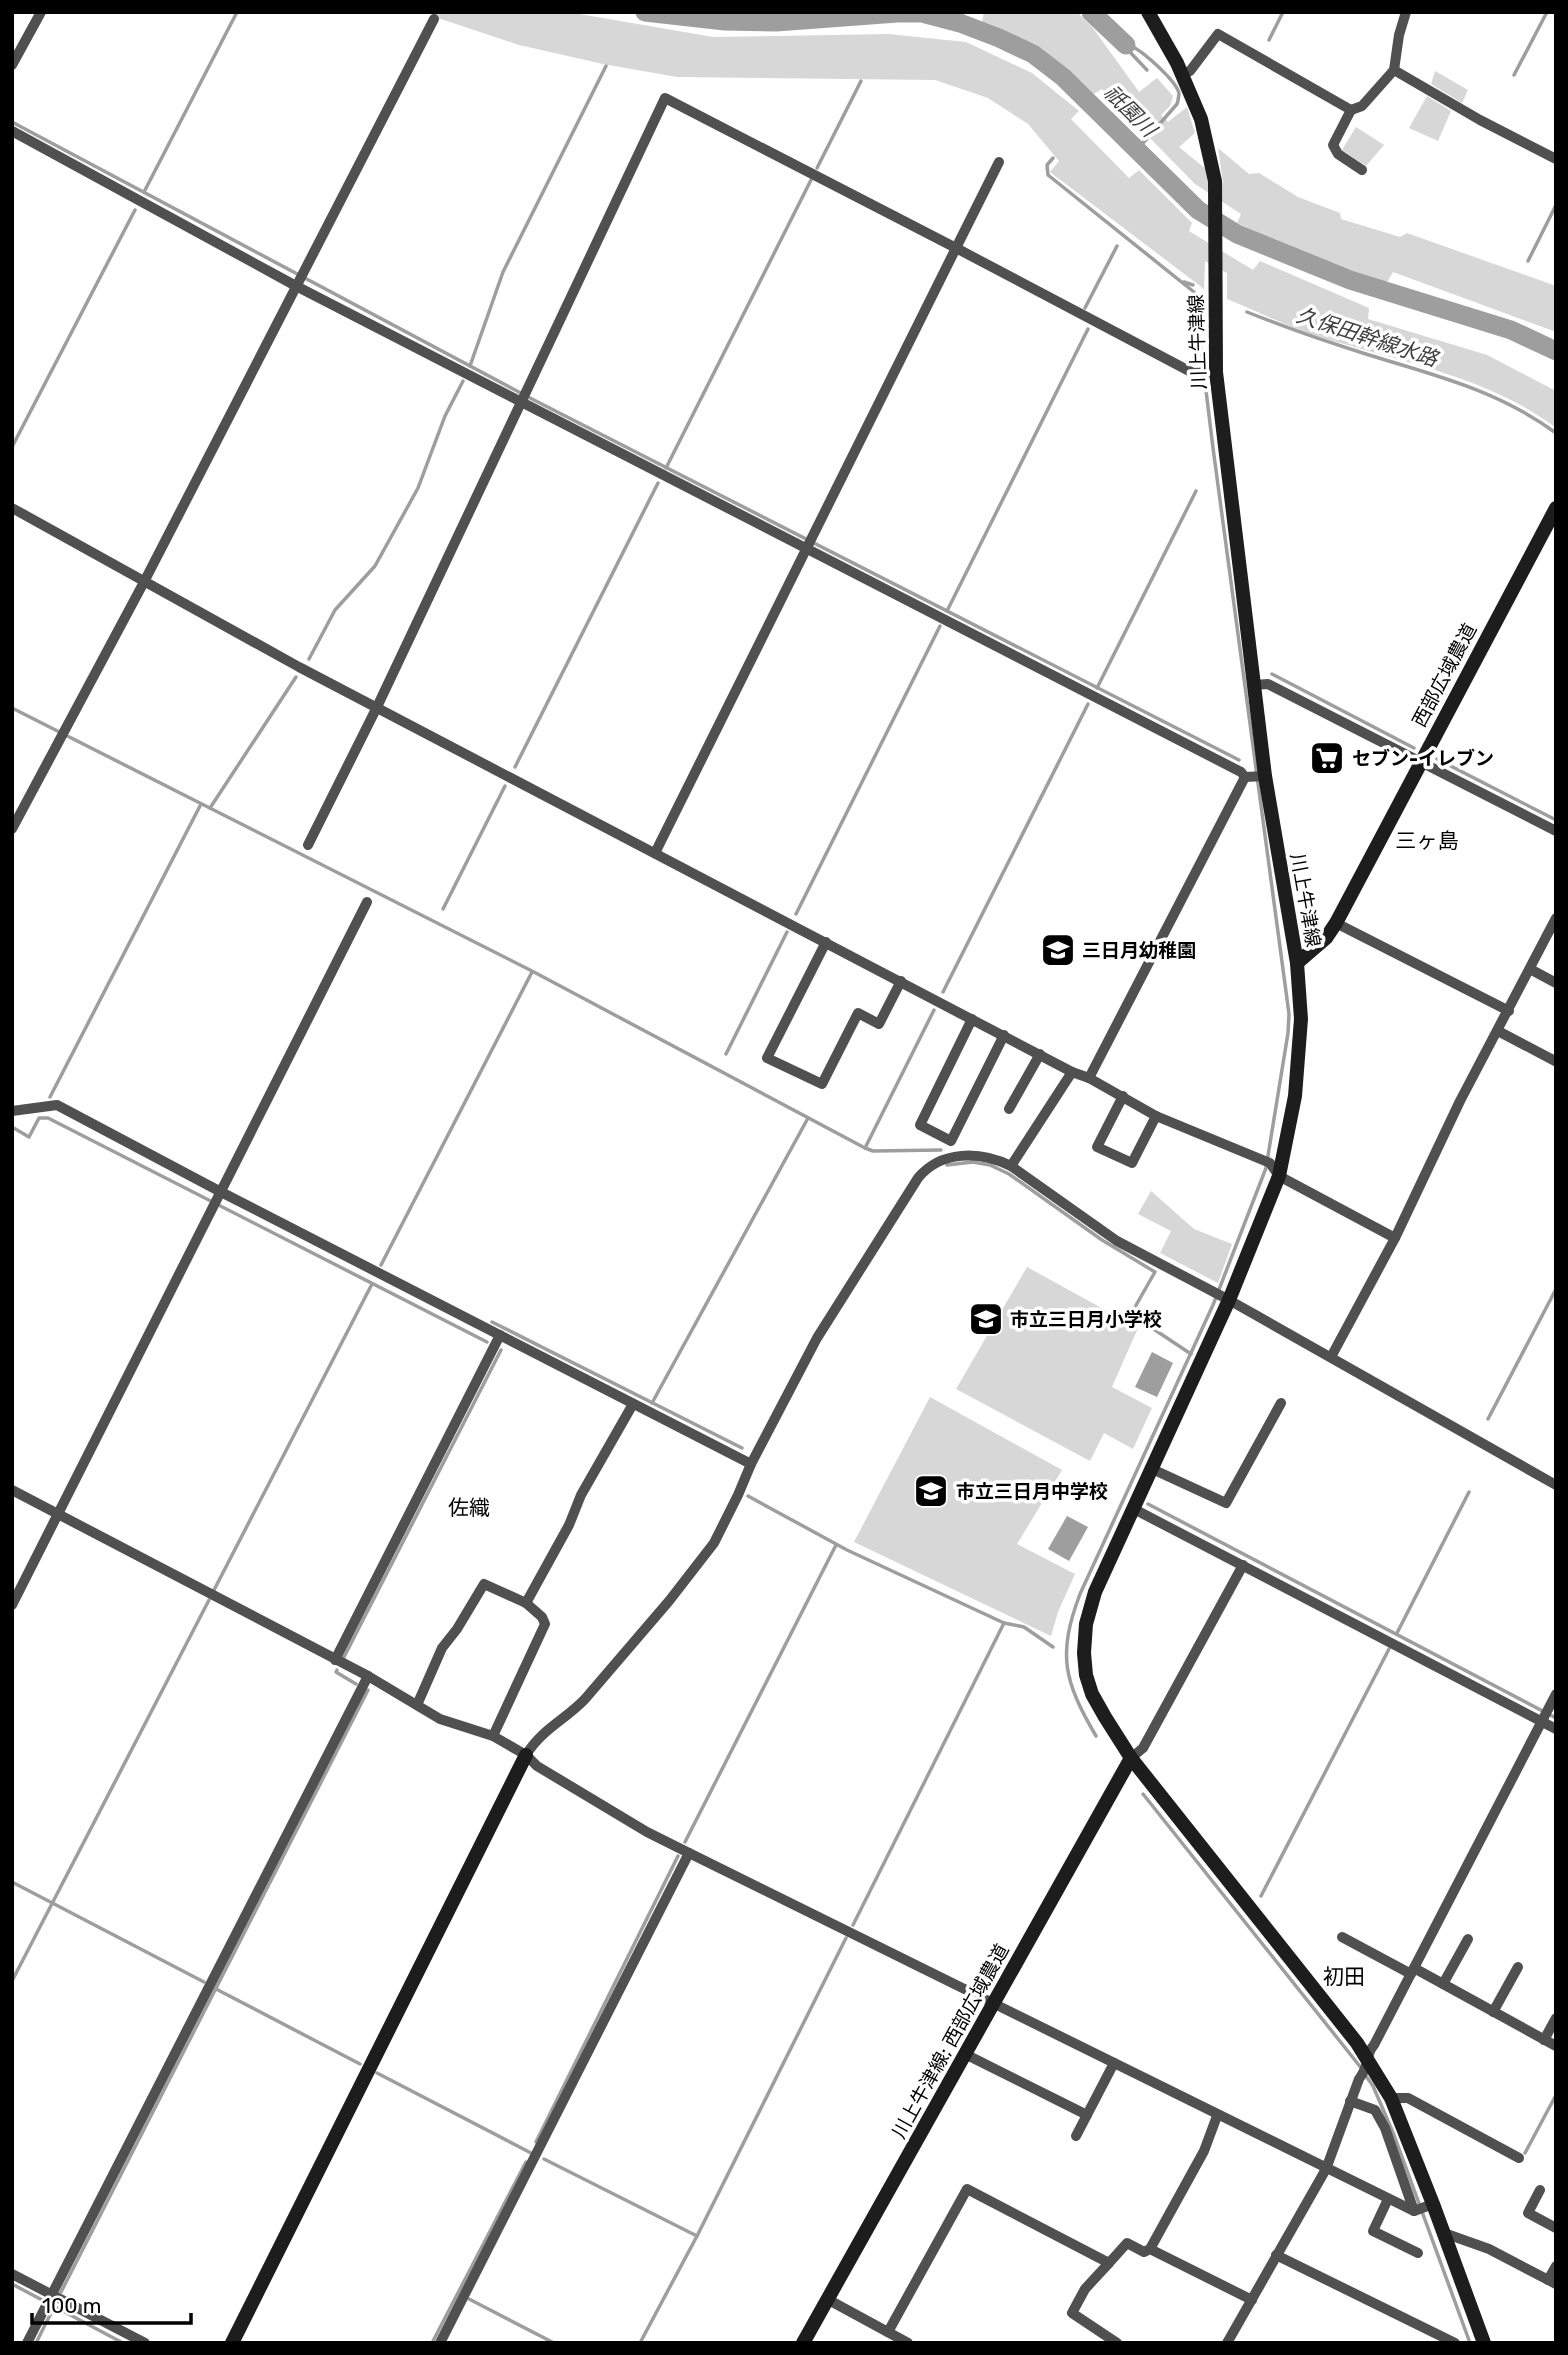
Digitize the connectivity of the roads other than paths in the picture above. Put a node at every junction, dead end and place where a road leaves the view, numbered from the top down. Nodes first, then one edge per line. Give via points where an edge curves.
1 (41, 12) edge
2 (1148, 12) edge
3 (1406, 12) edge
4 (434, 19) dead end
5 (12, 65) edge
6 (1394, 70) junction
7 (1182, 75) junction
8 (1351, 110) junction
9 (12, 131) edge
10 (1556, 159) edge
11 (999, 163) dead end
12 (1362, 170) dead end
13 (957, 248) junction
14 (296, 286) junction
15 (1216, 372) junction
16 (522, 403) junction
17 (12, 508) edge
18 (1556, 508) edge
19 (807, 548) junction
20 (144, 582) junction
21 (1254, 685) junction
22 (377, 707) junction
23 (1420, 762) junction
24 (1265, 776) junction
25 (1245, 777) junction
26 (12, 829) edge
27 (1556, 831) edge
28 (308, 845) dead end
29 (655, 853) junction
30 (367, 902) dead end
31 (1556, 918) edge
32 (1336, 923) junction
33 (826, 942) junction
34 (1297, 963) junction
35 (1530, 969) junction
36 (901, 981) junction
37 (1556, 982) edge
38 (1509, 1011) junction
39 (972, 1019) junction
40 (1498, 1031) junction
41 (1004, 1035) junction
42 (1040, 1054) junction
43 (1556, 1059) edge
44 (1072, 1072) junction
45 (1089, 1077) junction
46 (1122, 1096) junction
47 (1009, 1109) dead end
48 (12, 1111) edge
49 (1156, 1116) junction
50 (1011, 1166) junction
51 (1279, 1176) junction
52 (221, 1192) junction
53 (1395, 1238) junction
54 (1221, 1296) junction
55 (500, 1335) junction
56 (1331, 1357) junction
57 (1281, 1403) dead end
58 (633, 1404) junction
59 (751, 1464) junction
60 (1150, 1468) junction
61 (1556, 1485) edge
62 (12, 1490) edge
63 (1132, 1508) junction
64 (60, 1514) junction
65 (1243, 1565) junction
66 (526, 1603) junction
67 (12, 1605) edge
68 (335, 1660) junction
69 (368, 1676) junction
70 (1556, 1694) edge
71 (417, 1705) junction
72 (1542, 1722) junction
73 (1556, 1729) edge
74 (493, 1737) junction
75 (526, 1755) junction
76 (1131, 1758) junction
77 (689, 1853) junction
78 (1342, 1937) dead end
79 (1468, 1939) dead end
80 (1518, 1967) dead end
81 (1412, 1971) junction
82 (1443, 1984) junction
83 (993, 2004) junction
84 (1493, 2011) junction
85 (1556, 2018) edge
86 (1544, 2040) junction
87 (1556, 2046) edge
88 (965, 2054) junction
89 (1114, 2063) junction
90 (1368, 2064) junction
91 (1391, 2098) junction
92 (1350, 2101) junction
93 (1087, 2115) junction
94 (1217, 2116) junction
95 (1076, 2136) dead end
96 (1519, 2158) dead end
97 (1326, 2169) junction
98 (1540, 2190) dead end
99 (1388, 2199) junction
100 (1433, 2204) junction
101 (1414, 2211) junction
102 (1556, 2228) edge
103 (1444, 2233) junction
104 (1150, 2249) junction
105 (1418, 2253) dead end
106 (1276, 2255) junction
107 (1109, 2263) junction
108 (1556, 2266) edge
109 (12, 2274) edge
110 (1552, 2282) edge
111 (52, 2294) junction
112 (827, 2299) junction
113 (1252, 2300) junction
114 (888, 2332) junction
115 (904, 2342) edge
116 (27, 2343) edge
117 (145, 2343) edge
118 (232, 2343) edge
119 (440, 2343) edge
120 (803, 2343) edge
121 (1116, 2343) edge
122 (1227, 2343) edge
123 (1455, 2343) edge
124 (1484, 2343) edge

1 - 5 street
2 - 7 main road, 川上牛津線
3 - 6 street
4 - 14 street
6 - 8 street via 1362,106
6 - 10 street
7 - 8 street via 1218,34
7 - 15 main road, 川上牛津線 via 1201,119 1215,181
8 - 12 street via 1333,145 1338,154
9 - 14 street
11 - 13 street
13 - 15 street via 1193,373
13 - 16 street via 665,98
13 - 19 street
14 - 16 street
14 - 20 street
15 - 21 main road, 川上牛津線
16 - 19 street
16 - 22 street
17 - 20 street
18 - 23 main road, 西部広域農道
19 - 25 street
19 - 29 street
20 - 22 street
20 - 26 street
21 - 23 street via 1268,684
21 - 24 main road, 川上牛津線
22 - 28 street
22 - 29 street
23 - 27 street
23 - 32 main road, 西部広域農道
24 - 25 street
24 - 34 main road, 川上牛津線
25 - 45 street
29 - 33 street
30 - 52 street
31 - 35 street
32 - 34 main road, 西部広域農道
32 - 38 street
33 - 36 street
33 - 36 street via 767,1058 822,1084 858,1013 879,1024
34 - 51 main road, 川上牛津線 via 1300,1050 1293,1115
35 - 37 street
35 - 38 street
36 - 39 street
38 - 40 street
39 - 41 street
39 - 41 street via 919,1125 951,1141
40 - 43 street
40 - 53 street
41 - 42 street
42 - 44 street
42 - 47 street
44 - 45 street
44 - 50 street
45 - 46 street
46 - 49 street
46 - 49 street via 1097,1147 1132,1163
48 - 52 street via 57,1105
49 - 51 street via 1266,1162
50 - 54 street via 1117,1241
50 - 59 street via 991,1157 956,1156 939,1160 923,1172 817,1338
51 - 53 street
51 - 54 main road, 川上牛津線
52 - 55 street
52 - 64 street
53 - 56 street
54 - 56 street
54 - 60 main road, 川上牛津線
55 - 58 street
55 - 68 street
56 - 61 street
57 - 60 street via 1226,1503
58 - 59 street
58 - 66 street
59 - 75 street via 722,1529 693,1573 585,1699 547,1729
60 - 63 main road, 川上牛津線
62 - 64 street
63 - 65 street
63 - 76 main road, 川上牛津線 via 1095,1592 1084,1653 1092,1694
64 - 67 street
64 - 68 street
65 - 72 street
65 - 76 street via 1143,1748
66 - 71 street via 484,1584 442,1648
66 - 74 street via 545,1624
68 - 69 street
69 - 71 street
69 - 111 street
70 - 72 street
71 - 74 street via 440,1719
72 - 73 street
72 - 81 street
74 - 75 street
75 - 77 street via 537,1766
75 - 118 main road
76 - 83 main road, 川上牛津線; 西部広域農道
76 - 90 main road, 川上牛津線
77 - 83 street
77 - 119 street
78 - 81 street
79 - 82 street
80 - 84 street
81 - 82 street
81 - 90 street via 1368,2050
82 - 84 street
83 - 88 main road, 川上牛津線; 西部広域農道
83 - 89 street
84 - 86 street
85 - 86 street
86 - 87 street
88 - 93 street
88 - 112 main road, 川上牛津線; 西部広域農道
89 - 93 street
89 - 94 street
90 - 91 main road, 川上牛津線
90 - 92 street
91 - 96 street via 1408,2098
91 - 100 main road, 川上牛津線
92 - 97 street
92 - 101 street via 1375,2110
93 - 95 street
94 - 97 street
94 - 104 street via 1204,2151
97 - 99 street
97 - 106 street
98 - 102 street via 1528,2213
99 - 101 street
99 - 105 street via 1373,2231
100 - 101 street
100 - 103 main road, 川上牛津線
103 - 110 street via 1489,2249
103 - 124 main road, 川上牛津線
104 - 107 street via 1144,2252 1126,2243
104 - 113 street
106 - 113 street
106 - 123 street
107 - 114 street via 967,2189
107 - 121 street via 1085,2289 1072,2313
108 - 110 street
109 - 111 street
111 - 116 street
111 - 117 street
112 - 114 street
112 - 120 main road, 川上牛津線; 西部広域農道
113 - 122 street
114 - 115 street

